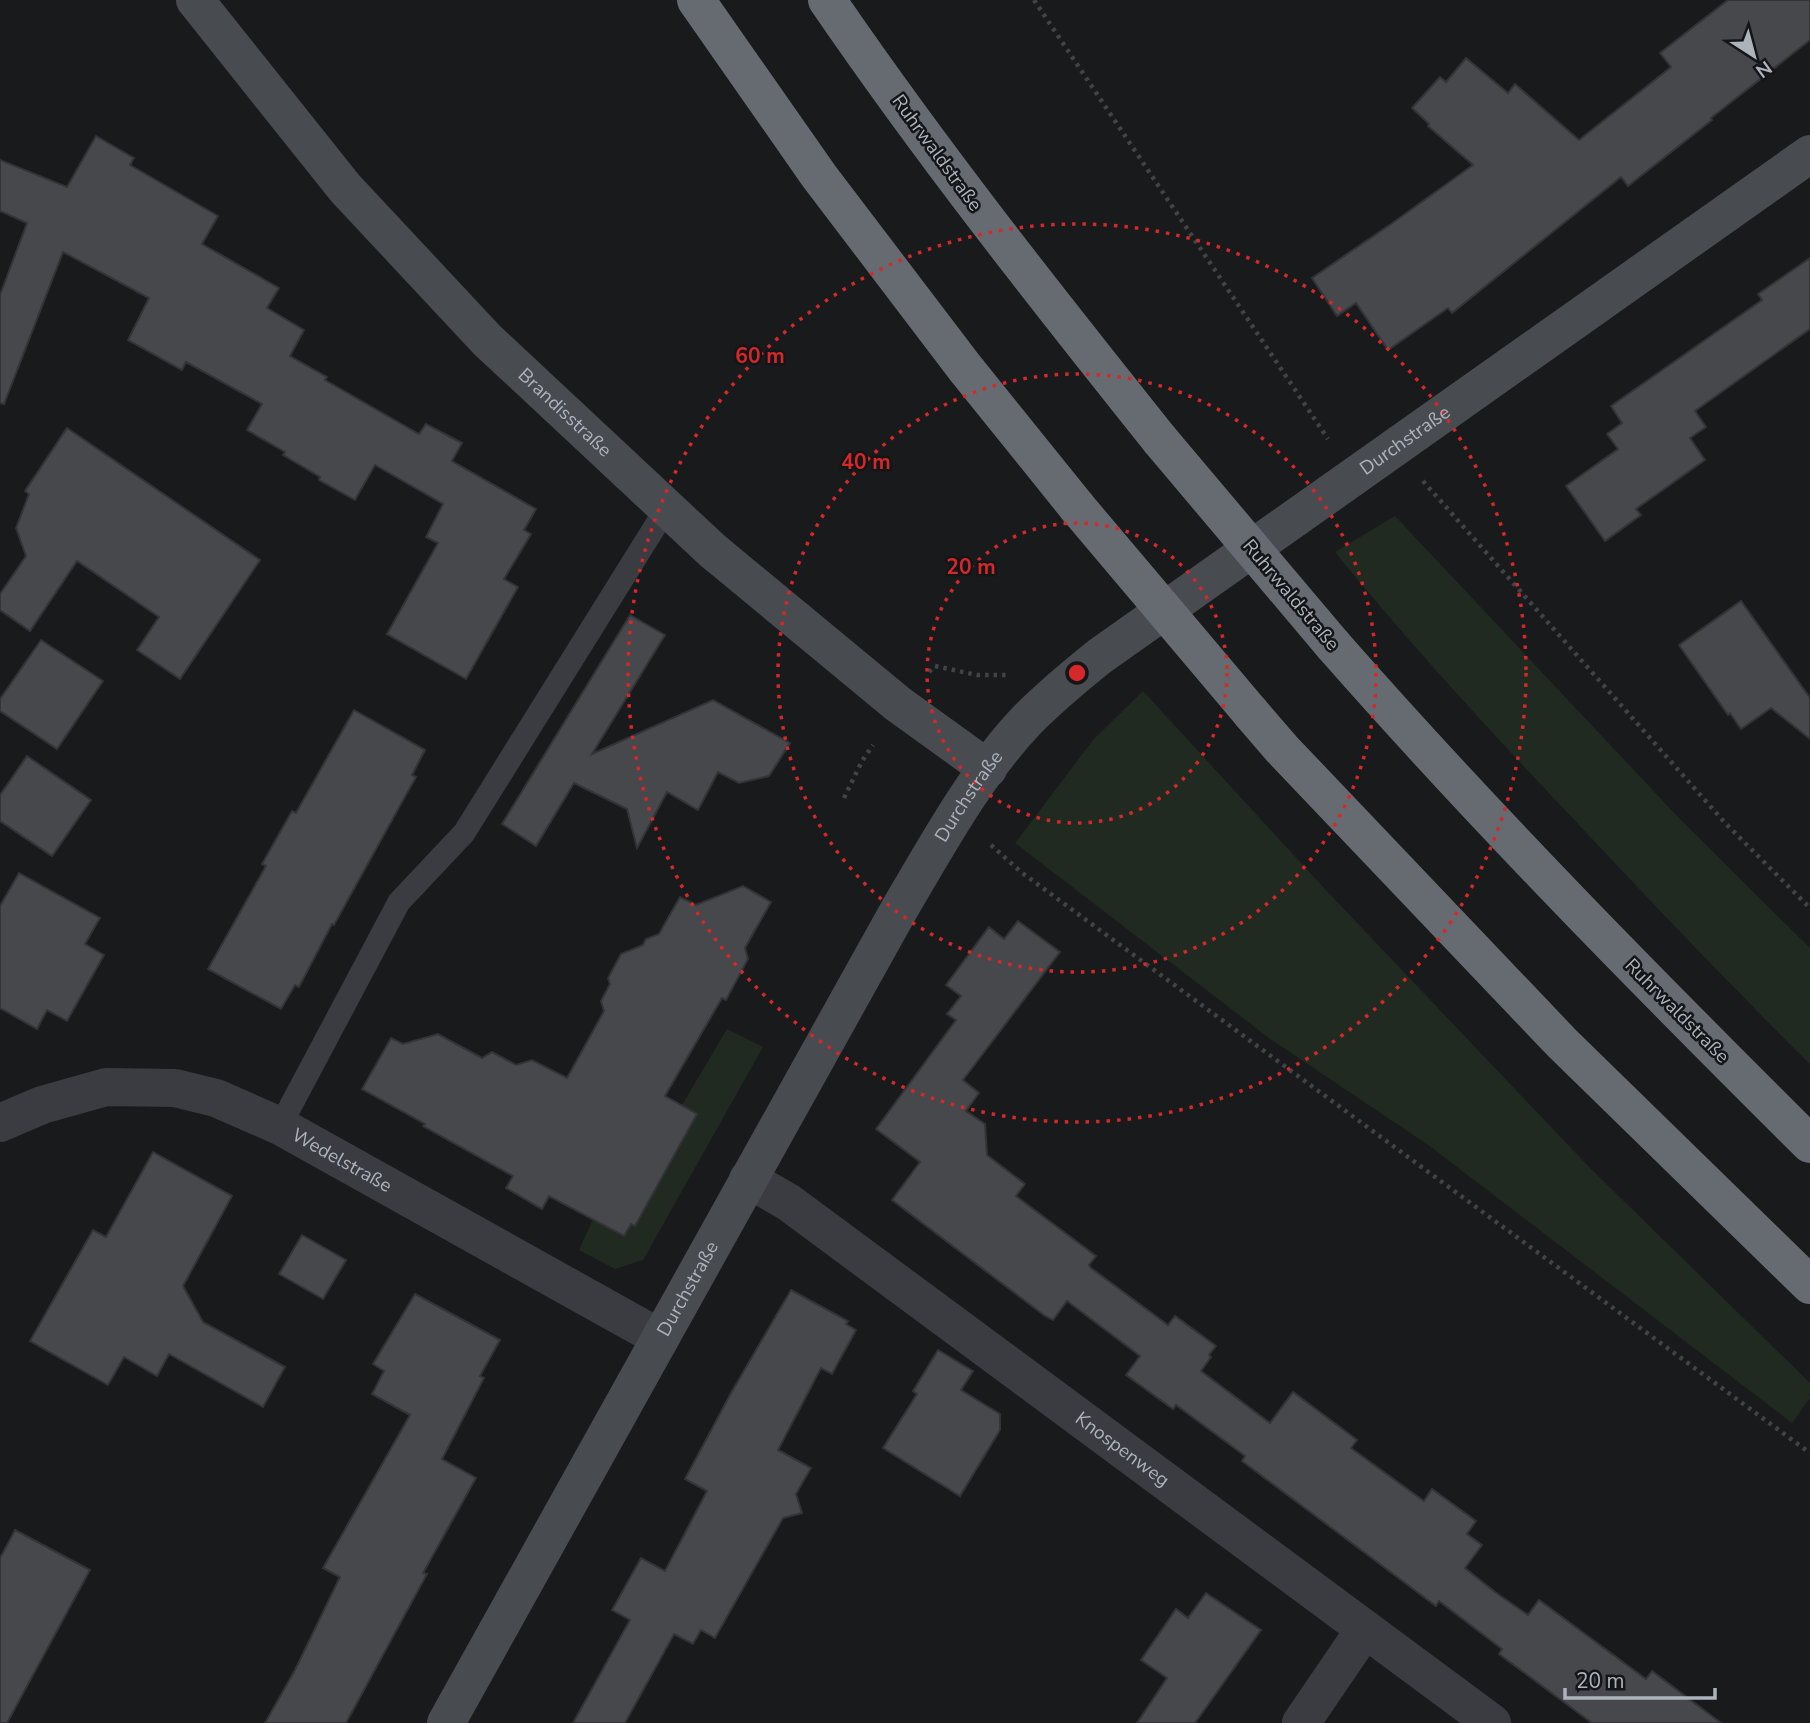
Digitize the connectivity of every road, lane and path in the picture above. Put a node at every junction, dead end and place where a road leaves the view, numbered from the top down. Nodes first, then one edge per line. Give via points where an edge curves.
1 (195, 0) edge
2 (696, 0) edge
3 (827, 0) edge
4 (1034, 0) edge
5 (1810, 154) edge
6 (1394, 448) junction
7 (1354, 477) junction
8 (666, 509) junction
9 (873, 745) dead end
10 (988, 769) junction
11 (844, 798) dead end
12 (955, 815) junction
13 (1810, 908) edge
14 (0, 1123) edge
15 (280, 1126) junction
16 (1810, 1144) edge
17 (748, 1179) junction
18 (1810, 1284) edge
19 (660, 1338) junction
20 (1810, 1453) edge
21 (1365, 1629) junction
22 (446, 1723) edge
23 (1300, 1723) edge
24 (1492, 1723) edge

1 - 8 street, Brandisstraße via 345,188 487,340
2 - 18 highway, bridge via 819,176 965,368 1251,713 1562,1043
3 - 16 highway, Ruhrwaldstraße, bridge via 995,233 1160,440 1333,645 1647,982
4 - 7 path
5 - 6 street, Durchstraße
6 - 7 street, Durchstraße
6 - 13 path via 1726,824
7 - 10 street, Durchstraße via 1100,656 1026,721
8 - 10 street, Brandisstraße via 888,696
8 - 15 lane via 464,833 399,902
9 - 11 path
10 - 12 street, Durchstraße
12 - 17 street, Durchstraße
12 - 20 path via 1032,880
14 - 15 street, Wedelstraße via 42,1105 106,1087 176,1088 216,1098
15 - 19 street, Wedelstraße
17 - 19 street, Durchstraße
17 - 21 street, Knospenweg via 788,1202
19 - 22 street, Durchstraße
21 - 23 street
21 - 24 street, Knospenweg

